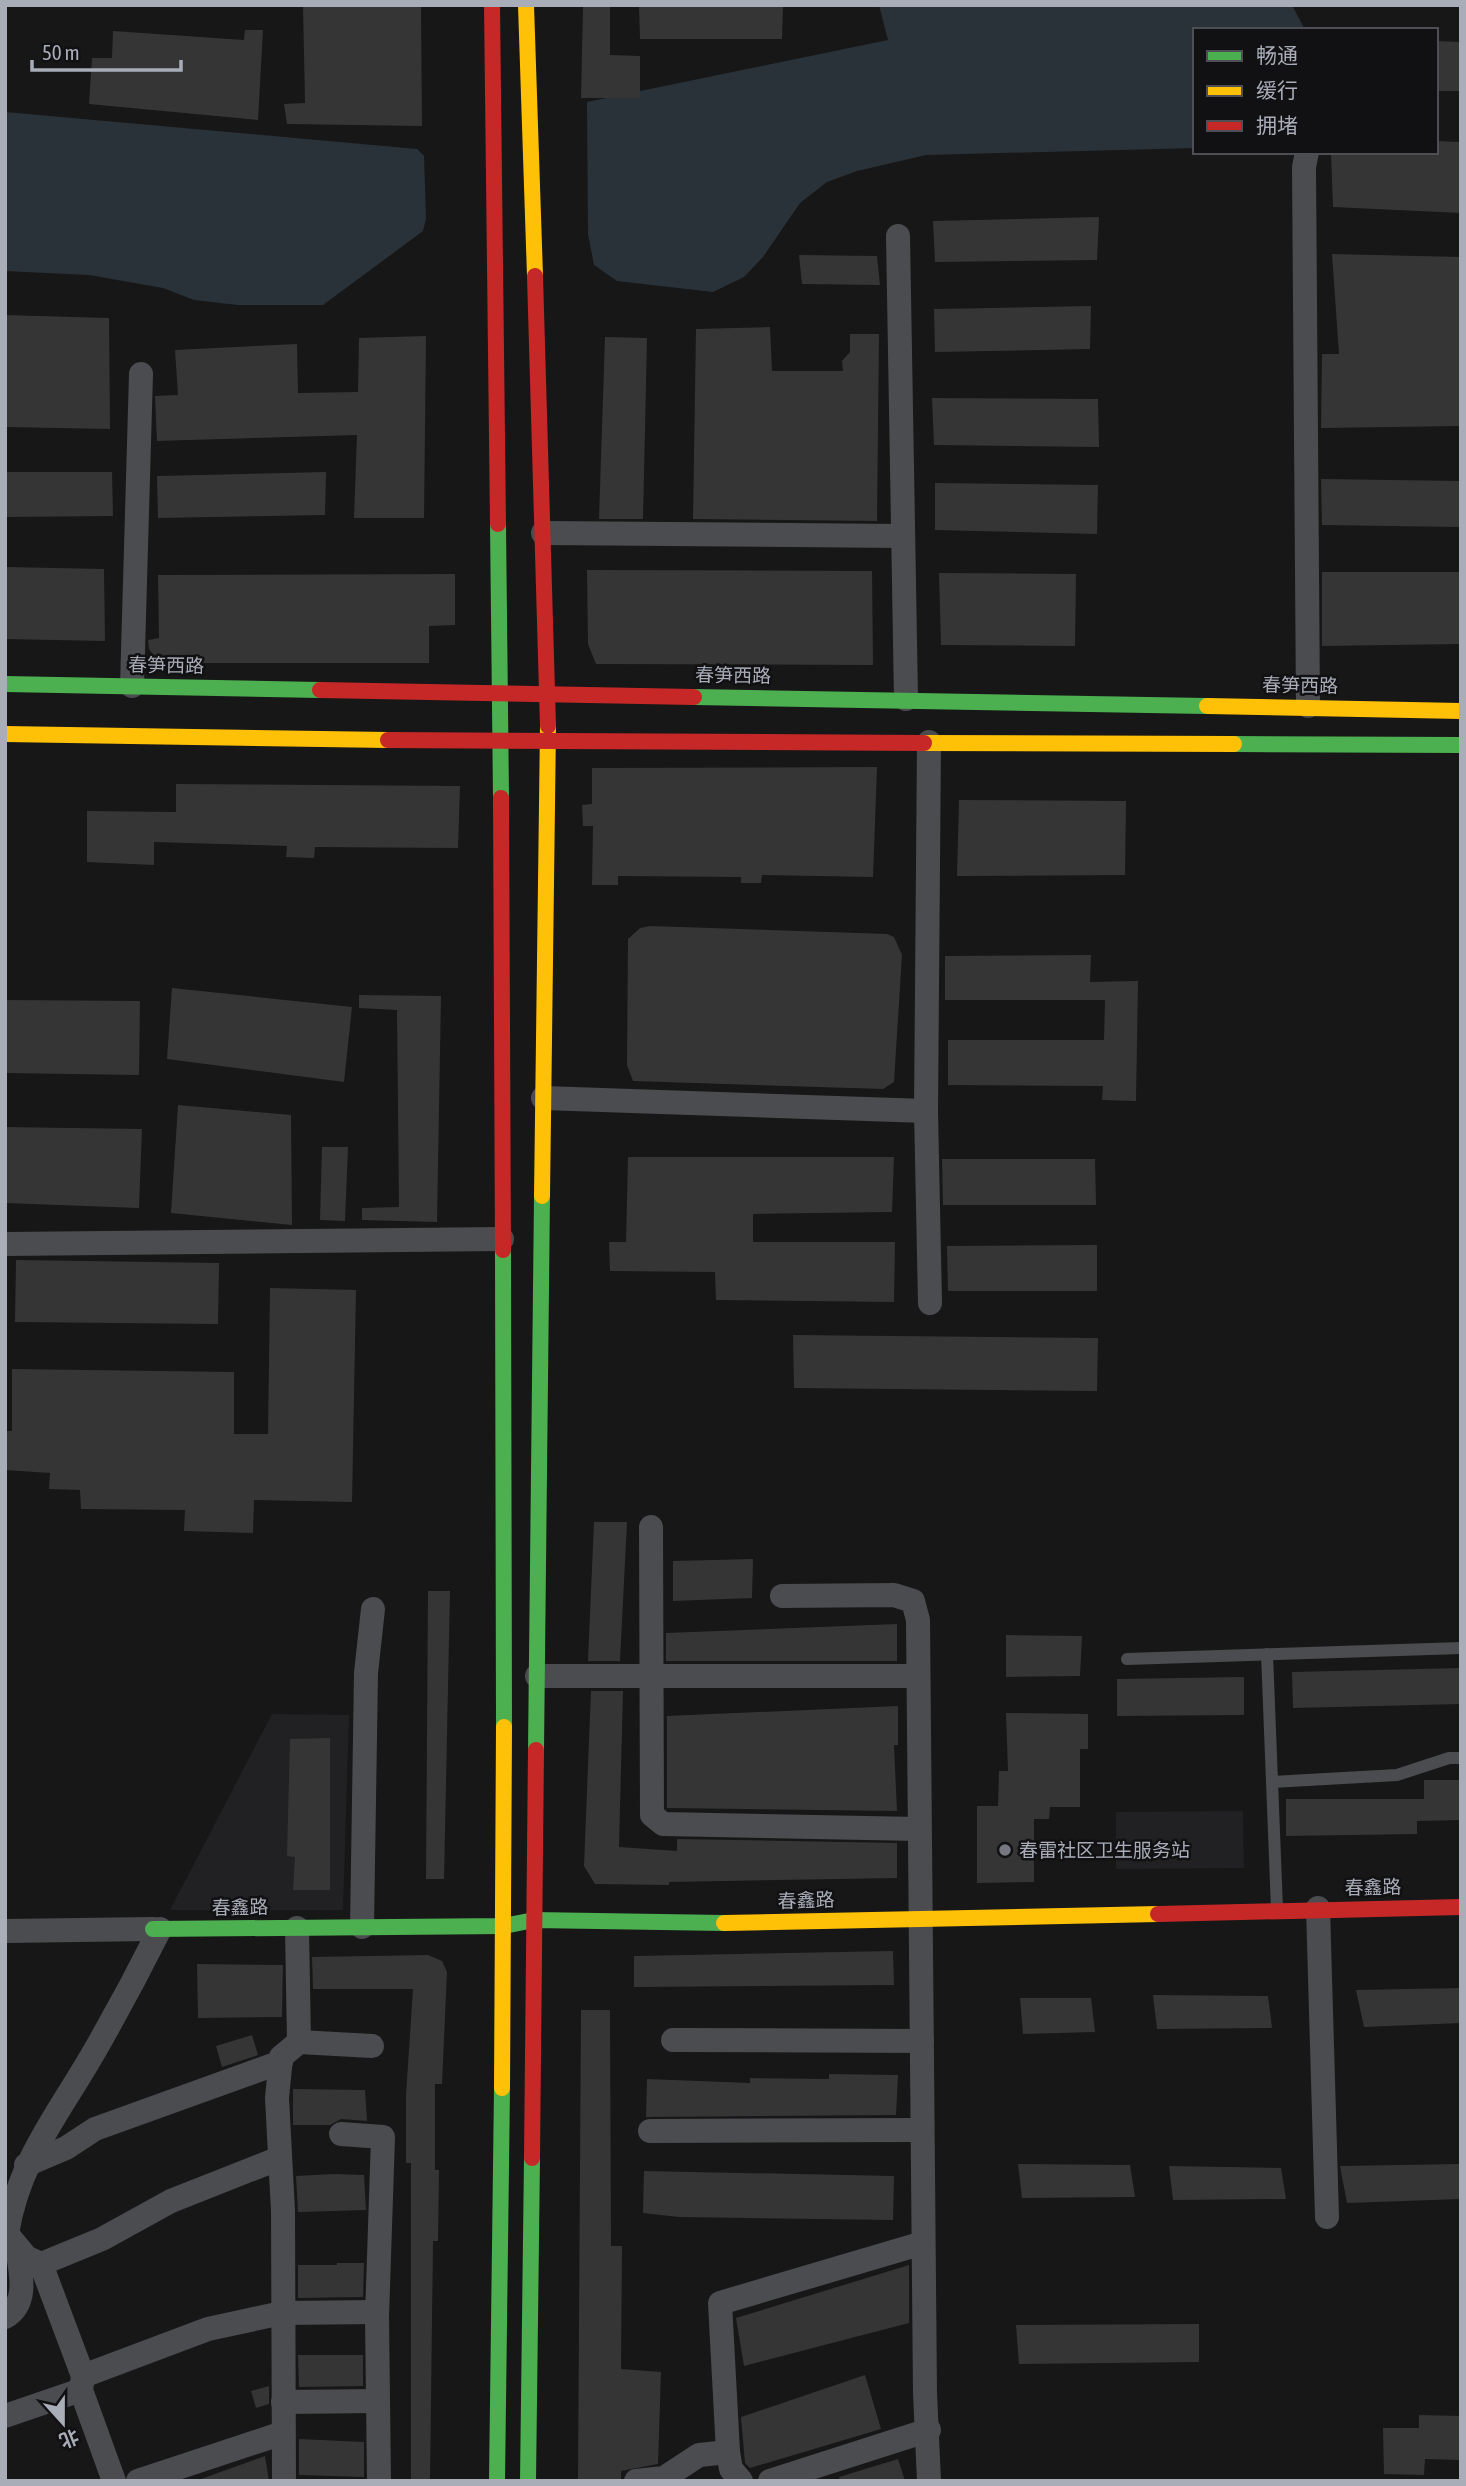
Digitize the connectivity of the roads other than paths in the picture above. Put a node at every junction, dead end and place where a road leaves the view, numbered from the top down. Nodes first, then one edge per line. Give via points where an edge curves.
1 (492, 5) edge
2 (526, 5) edge
3 (1307, 154) edge
4 (898, 236) dead end
5 (141, 374) dead end
6 (543, 533) junction
7 (904, 536) junction
8 (5, 684) edge
9 (132, 686) junction
10 (500, 692) junction
11 (547, 693) junction
12 (906, 699) junction
13 (1308, 706) junction
14 (1461, 711) edge
15 (5, 734) edge
16 (547, 740) junction
17 (501, 742) junction
18 (929, 742) junction
19 (1461, 746) edge
20 (543, 1098) junction
21 (926, 1111) junction
22 (502, 1239) junction
23 (5, 1244) edge
24 (930, 1303) dead end
25 (652, 1527) dead end
26 (782, 1596) dead end
27 (373, 1609) dead end
28 (1461, 1648) edge
29 (1268, 1654) junction
30 (1127, 1659) dead end
31 (537, 1676) junction
32 (918, 1676) junction
33 (651, 1678) junction
34 (1461, 1758) edge
35 (1272, 1782) junction
36 (919, 1829) junction
37 (1461, 1906) edge
38 (1277, 1909) junction
39 (1318, 1916) junction
40 (534, 1922) junction
41 (1461, 1923) edge
42 (504, 1926) junction
43 (362, 1927) junction
44 (297, 1928) junction
45 (156, 1929) junction
46 (5, 1931) edge
47 (1085, 1932) dead end
48 (921, 1933) junction
49 (852, 1937) dead end
50 (673, 2040) dead end
51 (922, 2041) junction
52 (299, 2042) junction
53 (372, 2046) dead end
54 (281, 2063) junction
55 (922, 2130) junction
56 (650, 2131) dead end
57 (341, 2134) dead end
58 (280, 2158) junction
59 (26, 2165) junction
60 (1327, 2217) dead end
61 (923, 2243) junction
62 (17, 2247) junction
63 (41, 2264) junction
64 (377, 2312) junction
65 (282, 2313) junction
66 (5, 2317) edge
67 (82, 2383) junction
68 (378, 2401) junction
69 (283, 2402) junction
70 (5, 2416) edge
71 (929, 2430) junction
72 (283, 2433) junction
73 (728, 2452) junction
74 (114, 2481) edge
75 (138, 2481) edge
76 (284, 2481) edge
77 (379, 2481) edge
78 (497, 2481) edge
79 (528, 2481) edge
80 (636, 2481) edge
81 (741, 2481) edge
82 (770, 2481) edge
83 (929, 2481) edge

1 - 10 main road
2 - 6 main road
3 - 13 street
4 - 7 street
5 - 9 street
6 - 7 street
6 - 11 main road
7 - 12 street
8 - 9 main road, 春笋西路
9 - 10 main road, 春笋西路
10 - 11 main road, 春笋西路
10 - 17 main road
11 - 12 main road, 春笋西路
11 - 16 main road
12 - 13 main road, 春笋西路
13 - 14 main road, 春笋西路
15 - 17 main road
16 - 17 main road
16 - 18 main road
16 - 20 main road
17 - 22 main road
18 - 19 main road
18 - 21 street
20 - 21 street
20 - 31 main road
21 - 24 street
22 - 23 street
22 - 42 main road
25 - 33 street
26 - 32 street via 894,1595 913,1601 918,1620
27 - 43 street via 366,1673
28 - 29 lane
29 - 30 lane
29 - 35 lane
31 - 33 street
31 - 40 main road
32 - 33 street
32 - 36 street
33 - 36 street via 652,1815 663,1824
34 - 35 lane via 1397,1775
35 - 38 lane
36 - 48 street
37 - 39 main road, 春鑫路
38 - 39 main road, 春鑫路
38 - 48 main road, 春鑫路
39 - 41 main road, 春鑫路
39 - 47 main road, 春鑫路
39 - 60 street
40 - 42 main road, 春鑫路
40 - 48 main road, 春鑫路 via 739,1923
40 - 49 main road, 春鑫路 via 581,1935
40 - 79 main road
42 - 43 main road, 春鑫路
42 - 78 main road
43 - 44 main road, 春鑫路
44 - 45 main road, 春鑫路
44 - 52 street
45 - 46 street
45 - 59 street via 95,2051
48 - 51 street
50 - 51 street
51 - 55 street
52 - 53 street
52 - 54 street via 281,2057
54 - 58 street via 277,2098
54 - 59 street via 95,2129
55 - 56 street
55 - 61 street
57 - 64 street via 383,2137
58 - 63 street via 171,2201 102,2239
58 - 65 street
59 - 62 street via 8,2234
61 - 71 street
61 - 73 street via 720,2303
62 - 63 street
62 - 66 street via 22,2292 13,2313
63 - 67 street
64 - 65 street
64 - 68 street
65 - 67 street via 208,2329
65 - 69 street
67 - 70 street
67 - 74 street
68 - 69 street
68 - 77 street
69 - 72 street
71 - 82 street
71 - 83 street
72 - 75 street
72 - 76 street
73 - 80 street via 698,2455 664,2478
73 - 81 street via 731,2469

